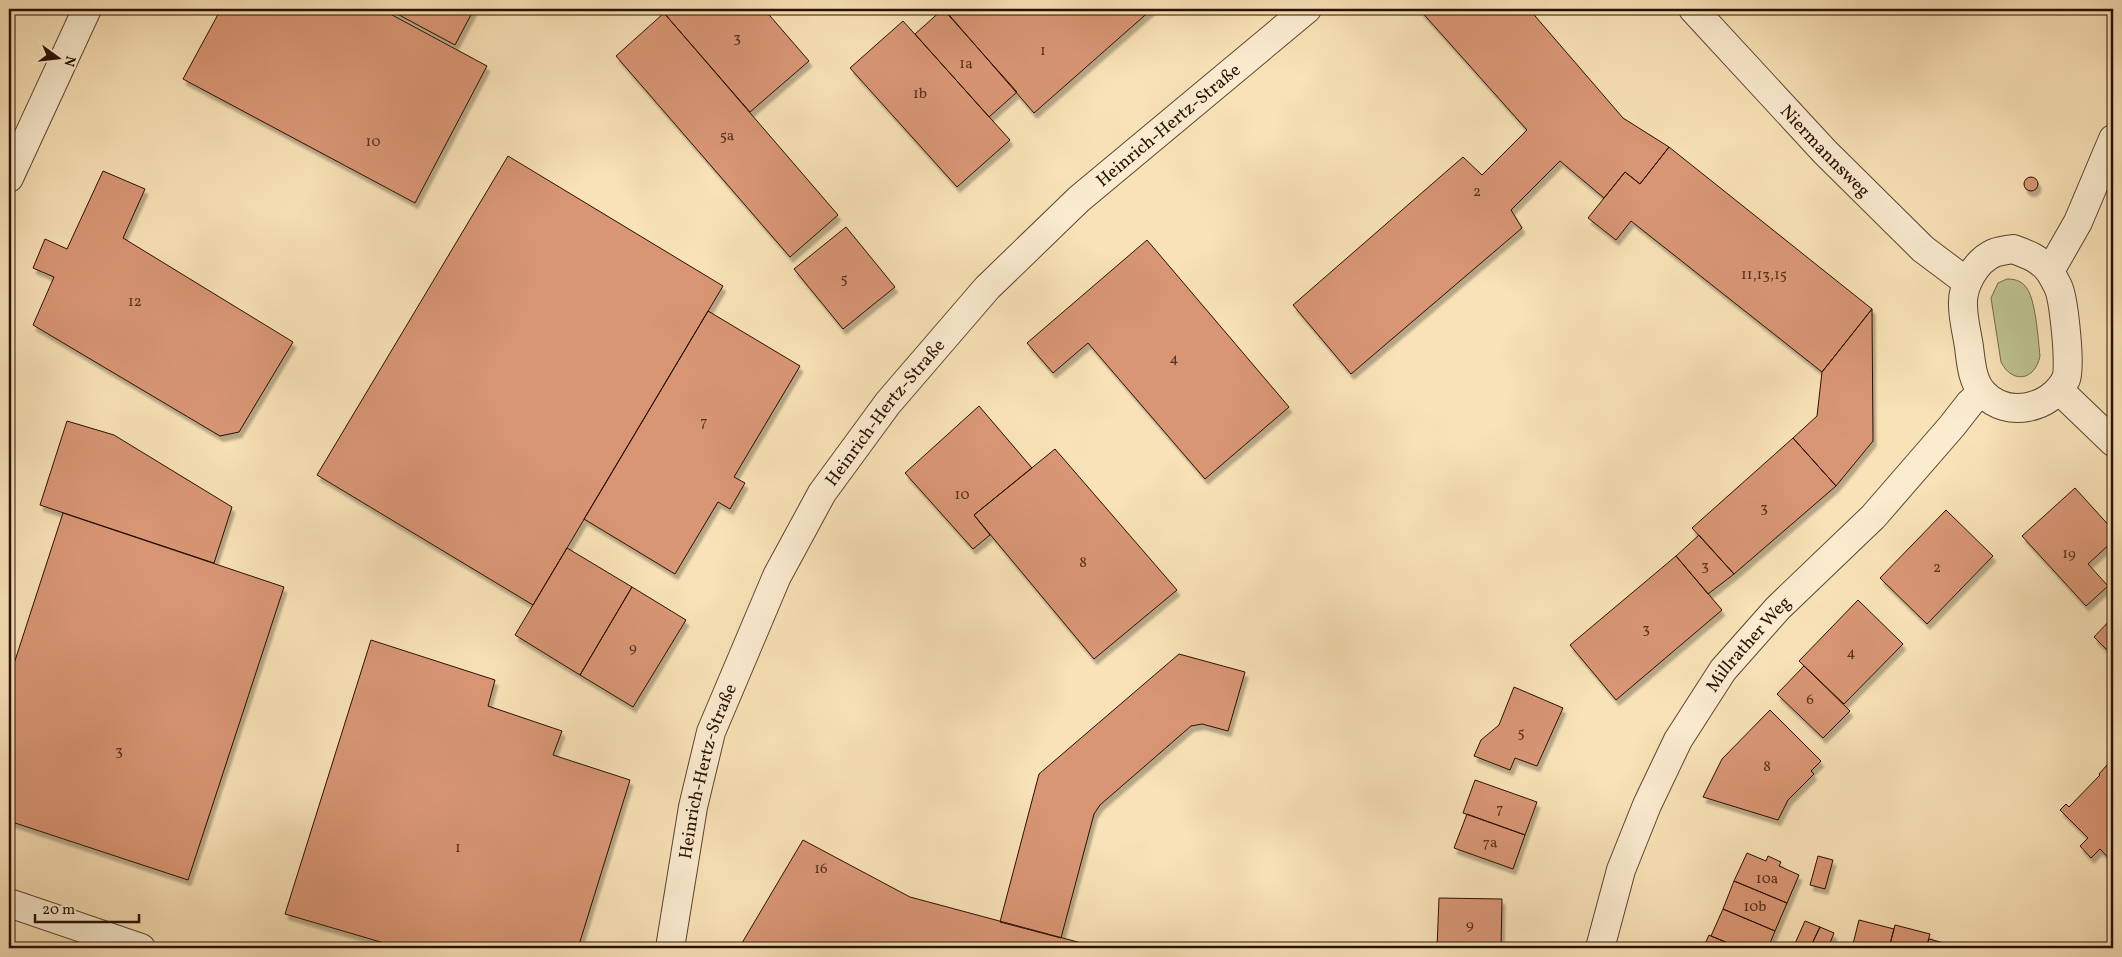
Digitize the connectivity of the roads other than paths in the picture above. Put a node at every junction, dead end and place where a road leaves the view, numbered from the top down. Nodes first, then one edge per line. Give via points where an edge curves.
1 (87, 9) edge
2 (1308, 9) edge
3 (1693, 9) edge
4 (2113, 139) edge
5 (9, 178) edge
6 (2050, 271) junction
7 (1967, 282) junction
8 (2059, 390) junction
9 (1982, 392) junction
10 (2113, 442) edge
11 (9, 904) edge
12 (141, 948) edge
13 (670, 948) edge
14 (1600, 948) edge

1 - 5 street
2 - 13 street, Heinrich-Hertz-Straße via 1079,200 987,288 888,402 822,492 777,576 711,732 693,807
3 - 7 street, Niermannsweg via 1825,152 1923,249
4 - 6 street via 2078,222
6 - 7 street via 2032,255 2013,249 1995,253 1980,262
6 - 8 street via 2059,289 2069,360 2067,377
7 - 9 street via 1962,304 1973,374
8 - 9 street via 2046,401 2027,408 1996,403
8 - 10 street
9 - 14 street, Millrather Weg via 1873,517 1778,608 1723,670 1678,740 1647,805 1621,870
11 - 12 street

